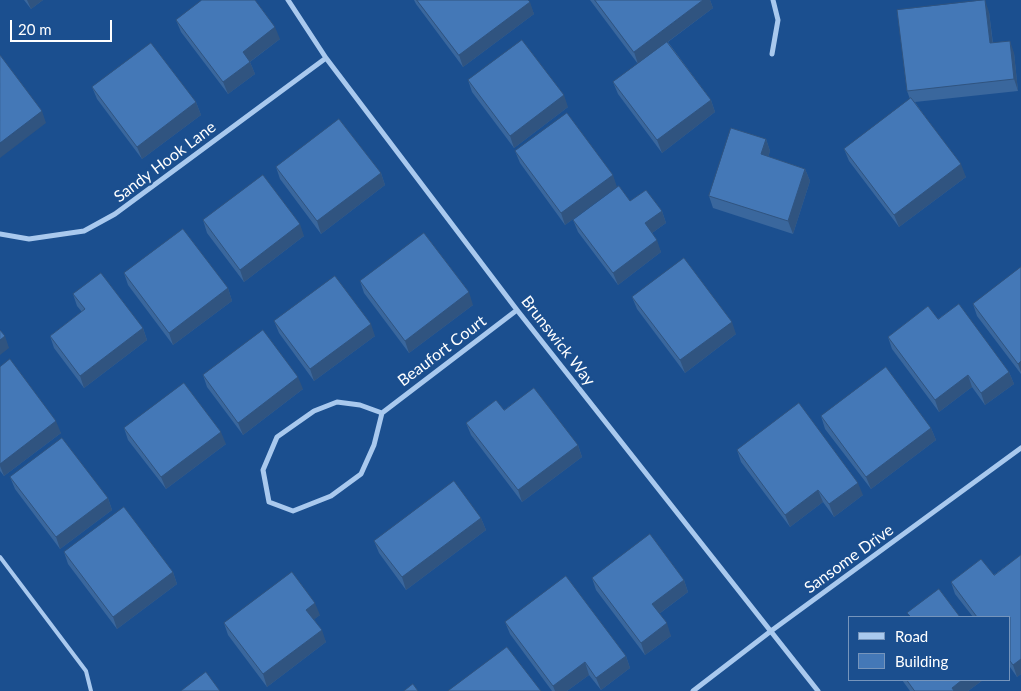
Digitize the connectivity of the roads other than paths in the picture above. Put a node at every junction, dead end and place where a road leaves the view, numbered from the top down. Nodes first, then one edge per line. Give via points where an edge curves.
1 (288, 0) edge
2 (773, 0) edge
3 (772, 54) dead end
4 (326, 58) junction
5 (0, 234) edge
6 (517, 310) junction
7 (382, 413) junction
8 (1021, 448) edge
9 (0, 557) edge
10 (770, 631) junction
11 (91, 691) edge
12 (693, 691) edge
13 (818, 691) edge

1 - 4 street, Brunswick Way
2 - 3 street via 778,20
4 - 5 street, Sandy Hook Lane via 115,214 84,231 28,239
4 - 6 street, Brunswick Way
6 - 7 street, Beaufort Court
6 - 10 street, Brunswick Way
7 - 7 street via 360,405 337,402 314,411 277,438 263,470 269,502 293,511 331,496 361,474 374,445
8 - 10 street, Sansome Drive
9 - 11 lane via 86,671
10 - 12 street, Sansome Drive
10 - 13 street, Brunswick Way

